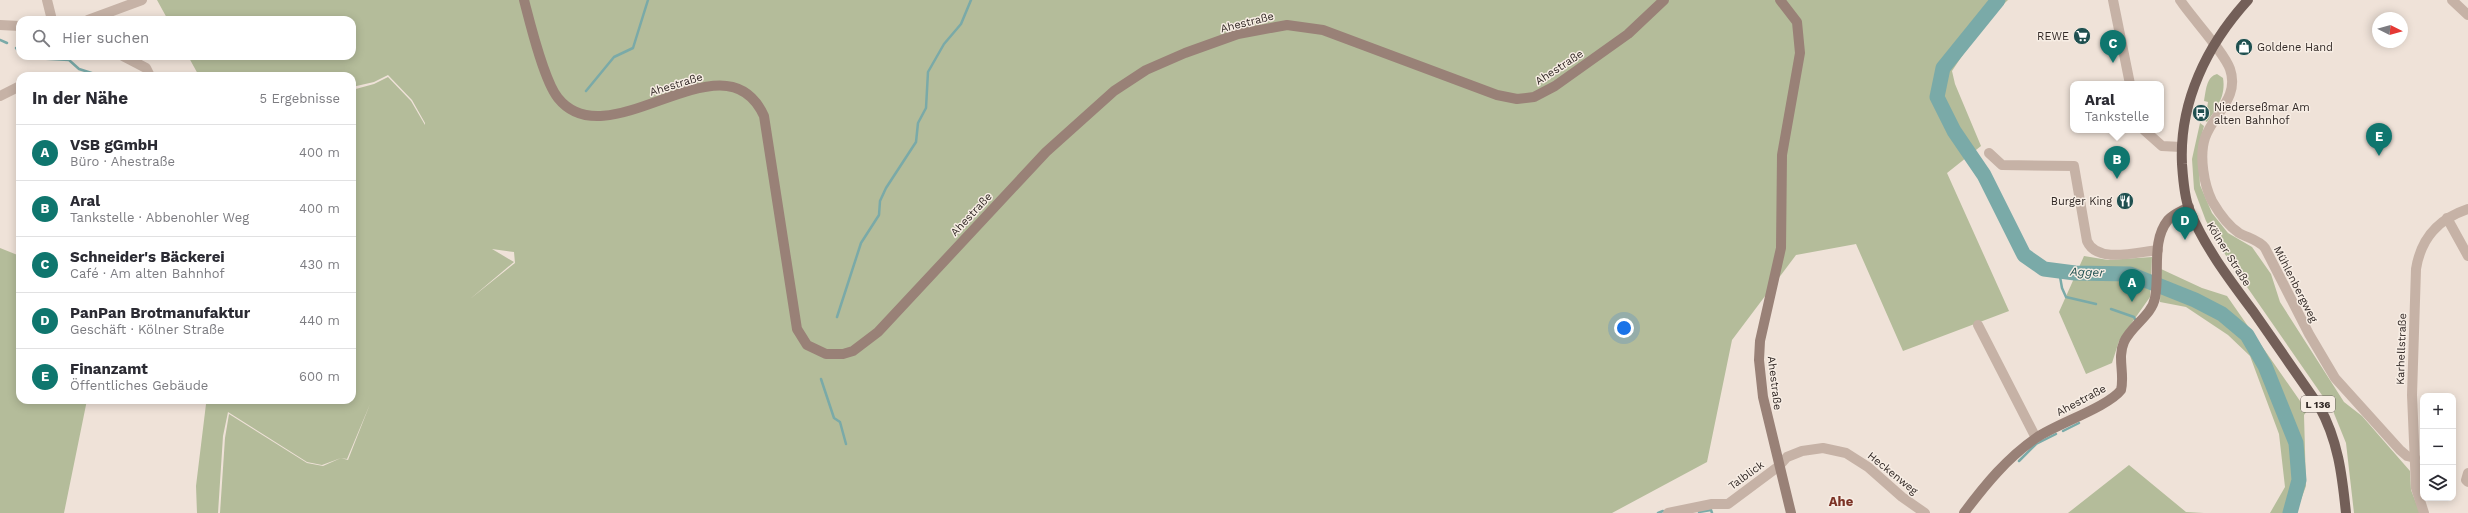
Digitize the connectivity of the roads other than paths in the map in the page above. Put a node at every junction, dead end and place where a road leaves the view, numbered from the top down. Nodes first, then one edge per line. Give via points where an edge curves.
1 (47, 0) edge
2 (142, 0) edge
3 (524, 0) edge
4 (1664, 0) edge
5 (1780, 0) edge
6 (2180, 0) edge
7 (2248, 0) edge
8 (2452, 0) edge
9 (2113, 1) edge
10 (2468, 15) edge
11 (51, 16) edge
12 (99, 16) edge
13 (0, 25) edge
14 (16, 26) edge
15 (2214, 45) junction
16 (131, 60) edge
17 (148, 72) edge
18 (2129, 81) edge
19 (16, 88) edge
20 (0, 96) edge
21 (2147, 133) edge
22 (2181, 147) junction
23 (1989, 153) dead end
24 (2188, 207) junction
25 (2468, 209) edge
26 (2447, 218) junction
27 (2158, 250) junction
28 (2468, 256) edge
29 (1978, 325) dead end
30 (2036, 438) junction
31 (2415, 458) junction
32 (1779, 466) junction
33 (2468, 473) edge
34 (2468, 482) edge
35 (1726, 508) edge
36 (1668, 513) edge
37 (1791, 513) edge
38 (1925, 513) edge
39 (1964, 513) edge
40 (2346, 513) edge
41 (2424, 513) edge

1 - 11 street
2 - 12 street
3 - 4 main road, Ahestraße via 544,66 557,97 570,109 586,115 607,115 636,109 684,92 725,84 746,93 759,105 764,116 797,329 807,345 826,354 844,354 853,351 878,332 1046,152 1114,91 1146,70 1185,53 1238,34 1280,26 1316,29 1496,95 1517,99 1534,97 1555,86 1628,34
5 - 32 main road, Ahestraße via 1797,22 1800,53 1782,156 1781,248 1760,341 1759,360 1763,397
6 - 15 street, Mühlenbergweg
7 - 15 main road, Kölner Straße / L 136 via 2227,23
8 - 10 street
9 - 18 street
13 - 14 street
15 - 22 main road, Kölner Straße / L 136 via 2187,104
15 - 31 street, Mühlenbergweg via 2230,69 2232,84 2229,96 2204,138 2206,184 2212,199 2230,225 2265,248 2309,334 2336,378 2400,450
16 - 17 street via 146,68
19 - 20 street
21 - 22 street via 2162,146
22 - 24 main road, Kölner Straße / L 136
23 - 27 street via 2002,164 2074,166 2087,240 2091,248 2098,253
24 - 27 main road, Ahestraße via 2168,219 2162,229
24 - 40 main road, Kölner Straße / L 136 via 2211,251 2329,424 2336,443
25 - 26 street, Karhellstraße
26 - 28 street
26 - 31 street, Karhellstraße via 2435,227 2426,239 2419,252 2416,269 2412,395
27 - 30 main road, Ahestraße via 2156,298 2153,306 2125,340 2121,350 2123,383 2118,395
29 - 30 street
30 - 39 main road, Ahestraße via 1984,485
31 - 41 street, Karhellstraße via 2416,488
32 - 35 street, Talblick
32 - 37 main road, Ahestraße
32 - 38 street, Heckenweg via 1787,457 1802,451 1823,448 1846,453 1868,467
33 - 34 street
35 - 36 street, Talblick via 1712,504

